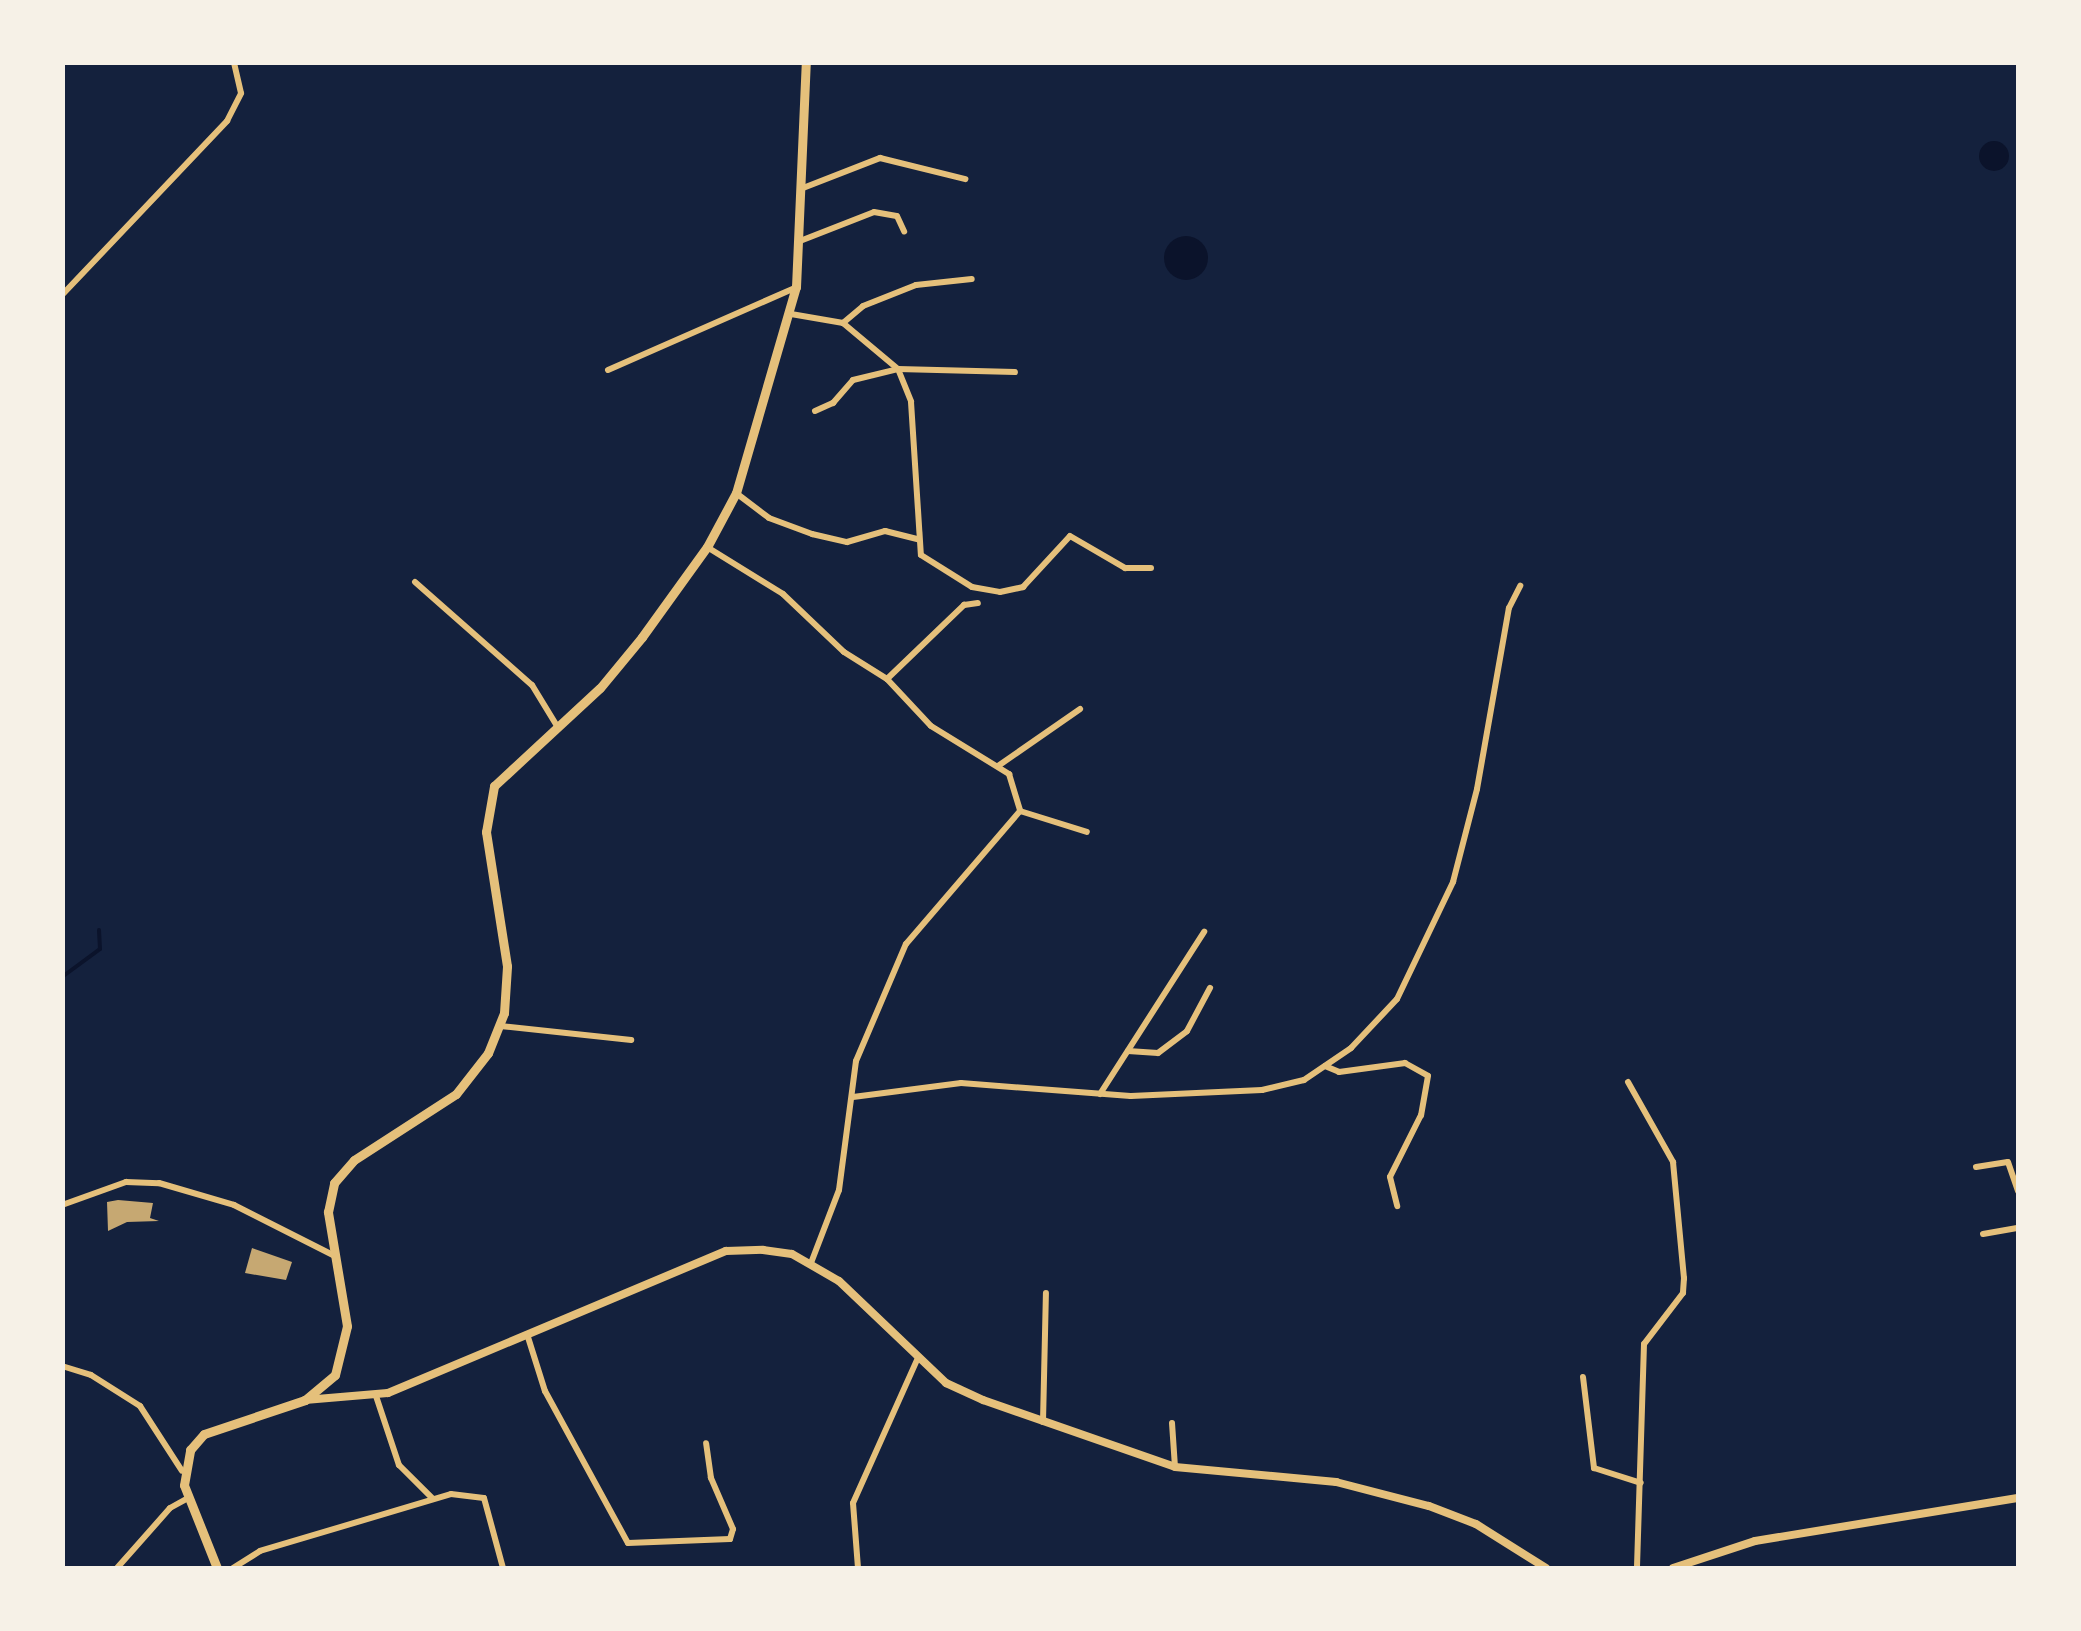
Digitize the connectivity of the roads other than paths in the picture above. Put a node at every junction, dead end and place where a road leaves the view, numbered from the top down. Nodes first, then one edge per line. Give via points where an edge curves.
1 (234, 62) edge
2 (806, 62) edge
3 (965, 179) dead end
4 (802, 188) junction
5 (904, 231) dead end
6 (800, 241) junction
7 (972, 279) dead end
8 (796, 287) junction
9 (62, 295) edge
10 (792, 314) junction
11 (843, 323) junction
12 (898, 368) junction
13 (608, 370) dead end
14 (1015, 372) dead end
15 (815, 411) dead end
16 (736, 493) junction
17 (918, 539) junction
18 (707, 547) junction
19 (1152, 568) dead end
20 (415, 582) dead end
21 (1520, 586) dead end
22 (978, 603) dead end
23 (887, 678) junction
24 (1080, 709) dead end
25 (557, 726) junction
26 (998, 766) junction
27 (1020, 812) junction
28 (1087, 832) dead end
29 (1204, 932) dead end
30 (1210, 988) dead end
31 (500, 1026) junction
32 (631, 1040) dead end
33 (1128, 1051) junction
34 (1324, 1066) junction
35 (1628, 1082) dead end
36 (1100, 1095) junction
37 (853, 1098) junction
38 (1976, 1167) dead end
39 (2018, 1191) edge
40 (62, 1204) edge
41 (1397, 1206) dead end
42 (2018, 1228) edge
43 (1983, 1234) dead end
44 (335, 1256) junction
45 (811, 1264) junction
46 (1046, 1293) dead end
47 (527, 1334) junction
48 (918, 1358) junction
49 (62, 1366) edge
50 (1583, 1377) dead end
51 (376, 1396) junction
52 (305, 1400) junction
53 (1043, 1423) junction
54 (1172, 1423) dead end
55 (706, 1443) dead end
56 (1175, 1467) junction
57 (182, 1471) junction
58 (1641, 1483) junction
59 (188, 1498) junction
60 (432, 1498) junction
61 (2018, 1498) edge
62 (117, 1568) edge
63 (217, 1568) edge
64 (233, 1568) edge
65 (504, 1568) edge
66 (858, 1568) edge
67 (1546, 1568) edge
68 (1637, 1568) edge
69 (1673, 1568) edge

1 - 9 street via 241,93 228,122
2 - 4 main road
3 - 4 street via 880,158
4 - 6 main road
5 - 6 street via 897,216 874,212
6 - 8 main road
7 - 11 street via 916,285 863,306
8 - 10 main road
8 - 13 street
10 - 11 street
10 - 16 main road
11 - 12 street
12 - 14 street
12 - 15 street via 854,380
12 - 17 street via 911,402
16 - 17 street via 769,518 812,534 848,542 885,530
16 - 18 main road
17 - 19 street via 921,555 956,578 1000,592 1023,586 1070,536 1110,562
18 - 23 street via 783,594 844,652
18 - 25 main road via 600,688
20 - 25 street via 532,685
21 - 34 street via 1509,608 1478,789 1453,882 1397,998
22 - 23 street via 964,605
23 - 26 street via 931,726
24 - 26 street
25 - 31 main road via 502,776 488,808 487,854 508,982
26 - 27 street via 1008,774
27 - 28 street
27 - 37 street via 906,944 856,1061
29 - 33 street
30 - 33 street via 1187,1032 1158,1053
31 - 32 street
31 - 44 main road via 456,1094 340,1173 328,1212
33 - 36 street
34 - 36 street via 1304,1080 1262,1090
34 - 41 street via 1339,1072 1405,1063 1428,1076 1421,1115 1390,1177
35 - 58 street via 1673,1162 1684,1278 1682,1292 1644,1344
36 - 37 street via 960,1083
37 - 45 street via 840,1190
38 - 39 street via 2008,1162
40 - 44 street via 126,1182 159,1182 234,1205
42 - 43 street
44 - 52 main road via 346,1348 334,1376
45 - 47 street via 792,1254 726,1251
45 - 48 street via 839,1281
46 - 53 street
47 - 51 street
47 - 55 street via 544,1392 628,1543 730,1540 734,1529 711,1478
48 - 53 street via 961,1391
48 - 66 street via 853,1502
49 - 57 street via 92,1375 140,1406
50 - 58 street via 1594,1468
51 - 52 street
51 - 60 street via 399,1464
52 - 57 main road via 204,1434
53 - 56 street
54 - 56 street
56 - 67 street via 1336,1482 1398,1497 1476,1524
57 - 59 main road
58 - 68 street
59 - 62 street via 170,1508
59 - 63 main road
60 - 64 street via 422,1507 260,1550
60 - 65 street via 484,1498
61 - 69 street via 1755,1541

